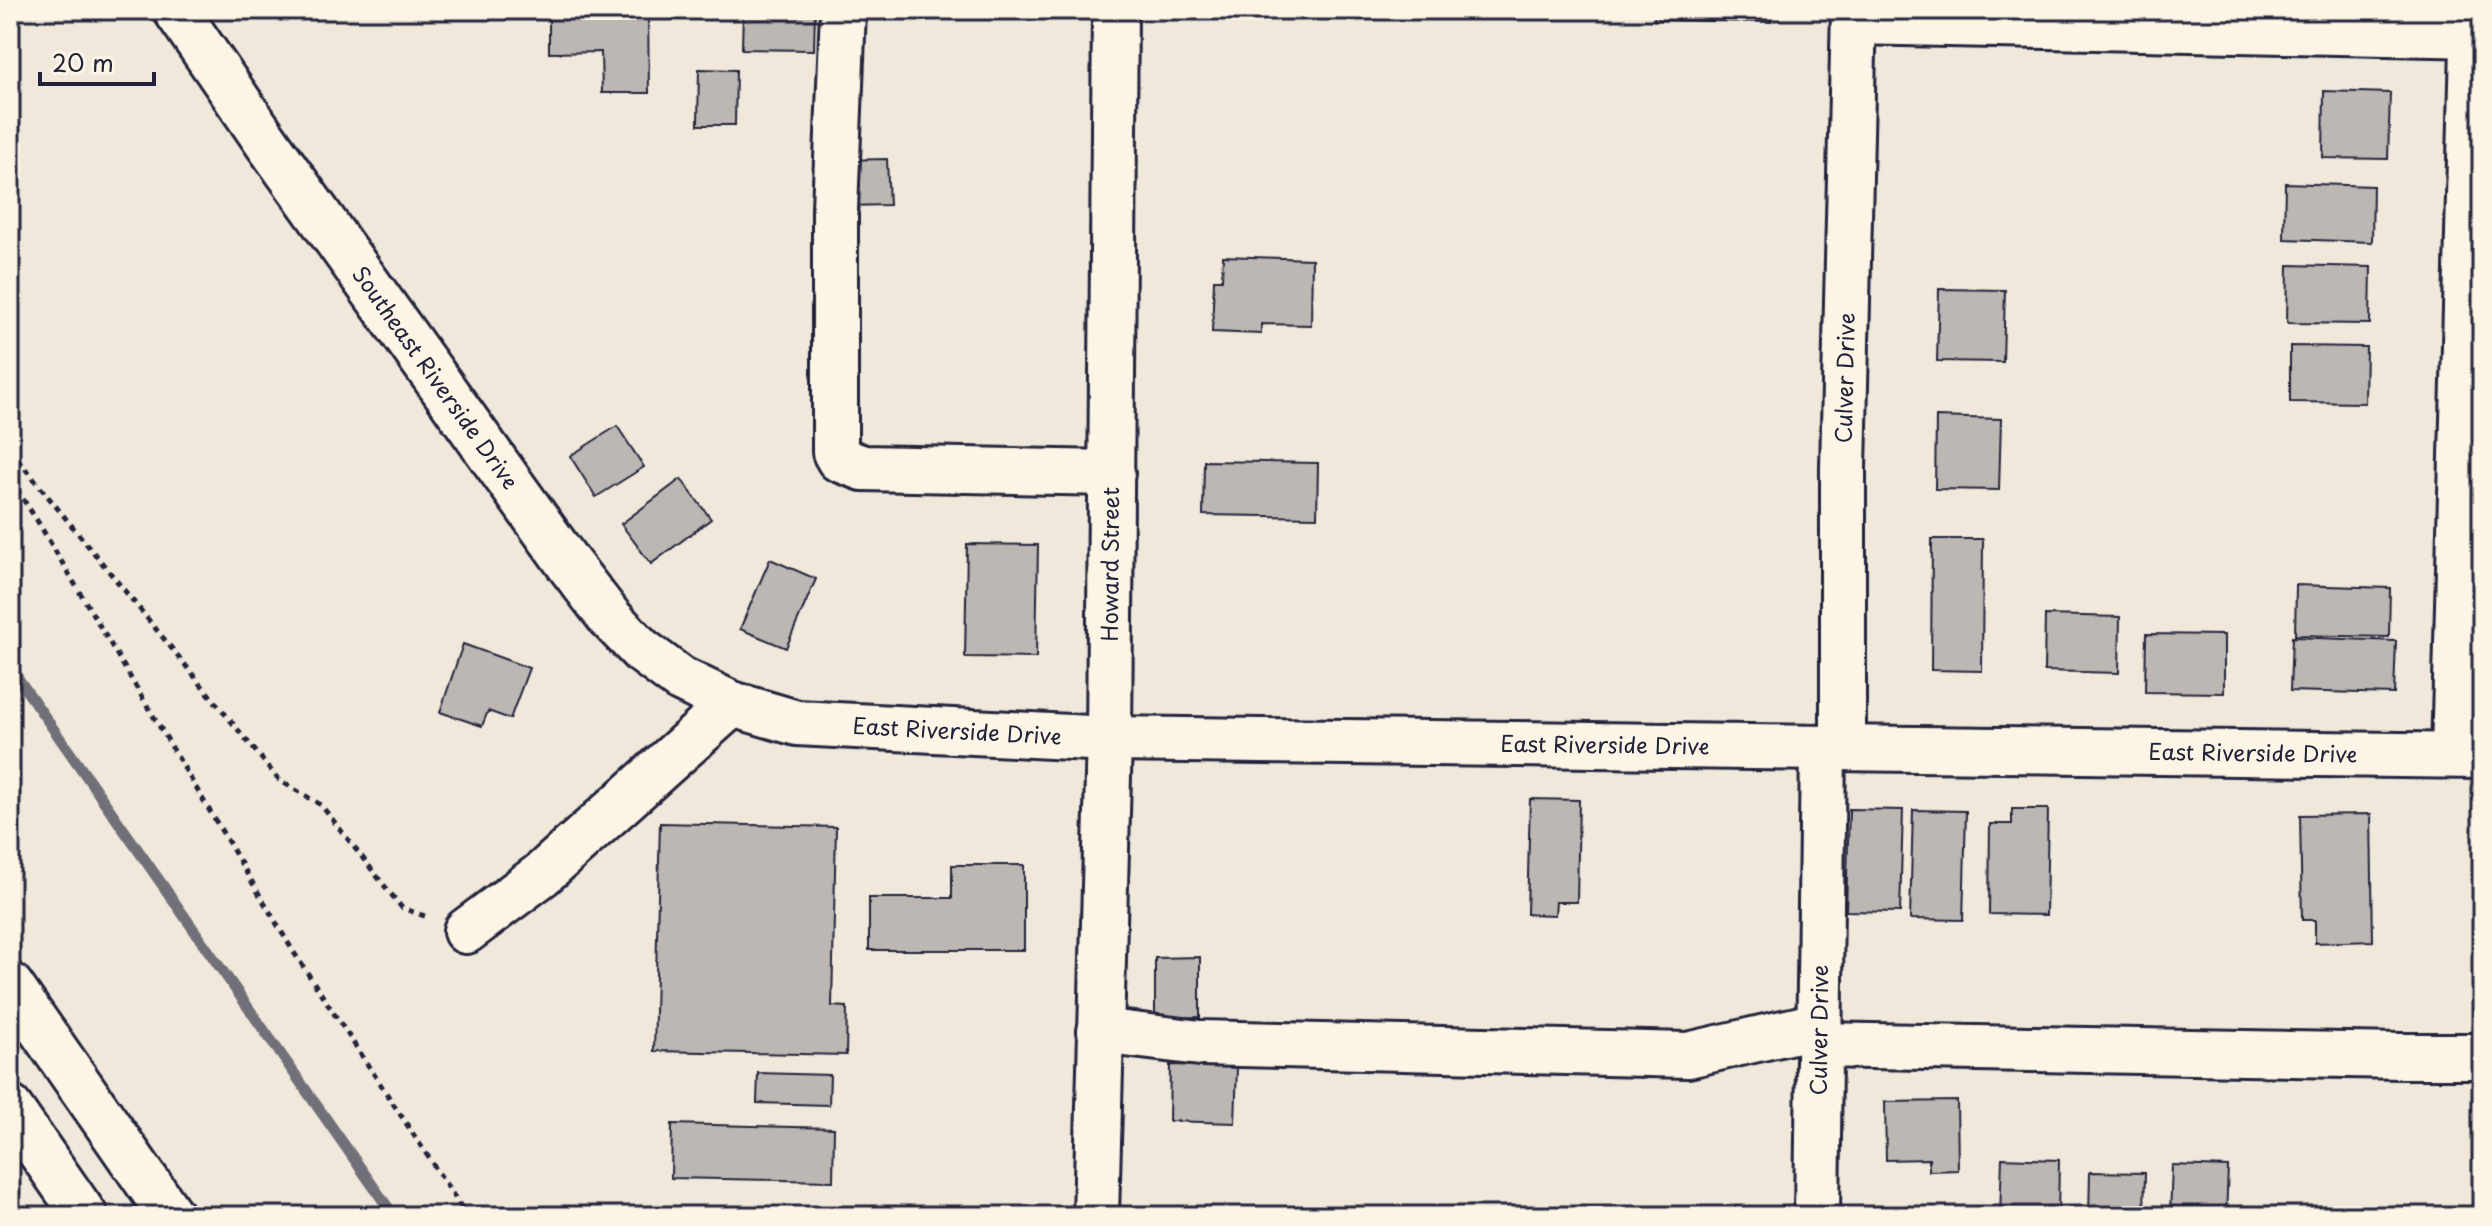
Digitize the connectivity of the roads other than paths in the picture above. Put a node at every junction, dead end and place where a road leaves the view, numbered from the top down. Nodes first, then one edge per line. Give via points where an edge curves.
1 (176, 10) edge
2 (843, 10) edge
3 (1115, 10) edge
4 (1854, 16) edge
5 (2476, 27) edge
6 (1112, 473) junction
7 (2470, 625) edge
8 (732, 704) junction
9 (1109, 739) junction
10 (1833, 748) junction
11 (2468, 755) edge
12 (466, 931) road end
13 (10, 985) edge
14 (1100, 1031) junction
15 (1818, 1035) junction
16 (2482, 1056) edge
17 (10, 1108) edge
18 (85, 1216) edge
19 (171, 1216) edge
20 (1096, 1216) edge
21 (1817, 1216) edge

1 - 8 main road, Southeast Riverside Drive via 610,618 680,679
2 - 6 main road via 835,209 839,459 863,468
3 - 6 main road, Howard Street
4 - 5 main road
4 - 10 main road, Culver Drive
5 - 7 main road
6 - 9 main road, Howard Street
7 - 11 main road
8 - 9 main road, East Riverside Drive via 797,723
8 - 12 main road via 541,875
9 - 10 main road, East Riverside Drive
9 - 14 main road, Howard Street
10 - 11 main road, East Riverside Drive
10 - 15 main road, Culver Drive
13 - 19 main road
14 - 15 main road via 1200,1043 1688,1055
14 - 20 main road, Howard Street
15 - 16 main road
15 - 21 main road, Culver Drive
17 - 18 main road

